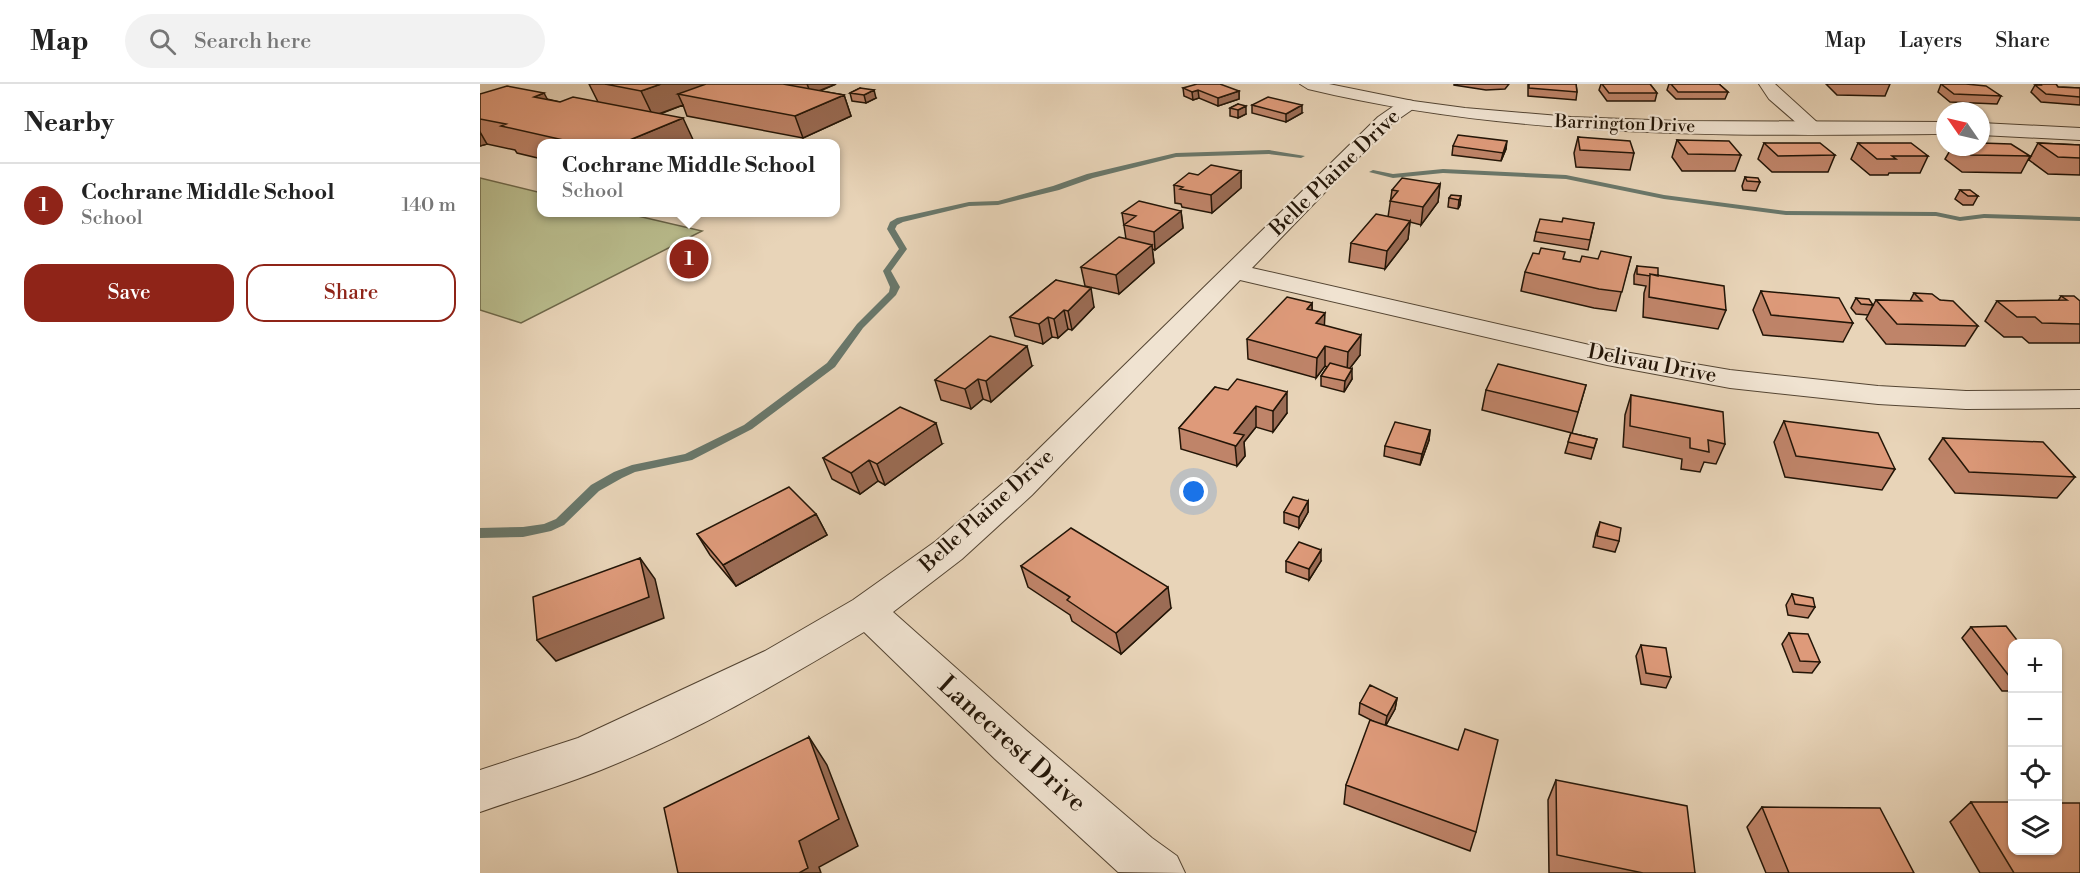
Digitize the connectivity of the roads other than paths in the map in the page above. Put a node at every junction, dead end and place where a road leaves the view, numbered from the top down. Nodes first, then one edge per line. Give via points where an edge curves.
1 (1308, 84) edge
2 (1767, 84) edge
3 (1407, 105) junction
4 (1813, 128) junction
5 (1936, 128) edge
6 (1990, 129) edge
7 (2080, 134) edge
8 (1233, 271) junction
9 (2080, 399) edge
10 (867, 611) junction
11 (480, 791) edge
12 (1160, 873) edge

1 - 3 street, Barrington Drive
2 - 4 street
3 - 4 street, Barrington Drive via 1574,124
3 - 8 street, Belle Plaine Drive via 1384,121
4 - 5 street, Barrington Drive
6 - 7 street
8 - 9 street, Delivau Drive via 1607,357 1719,377 1878,395 1966,400
8 - 10 street, Belle Plaine Drive via 1020,487 949,550
10 - 11 street, Belle Plaine Drive via 779,663 662,721 587,755
10 - 12 street, Lanecrest Drive via 1011,745

